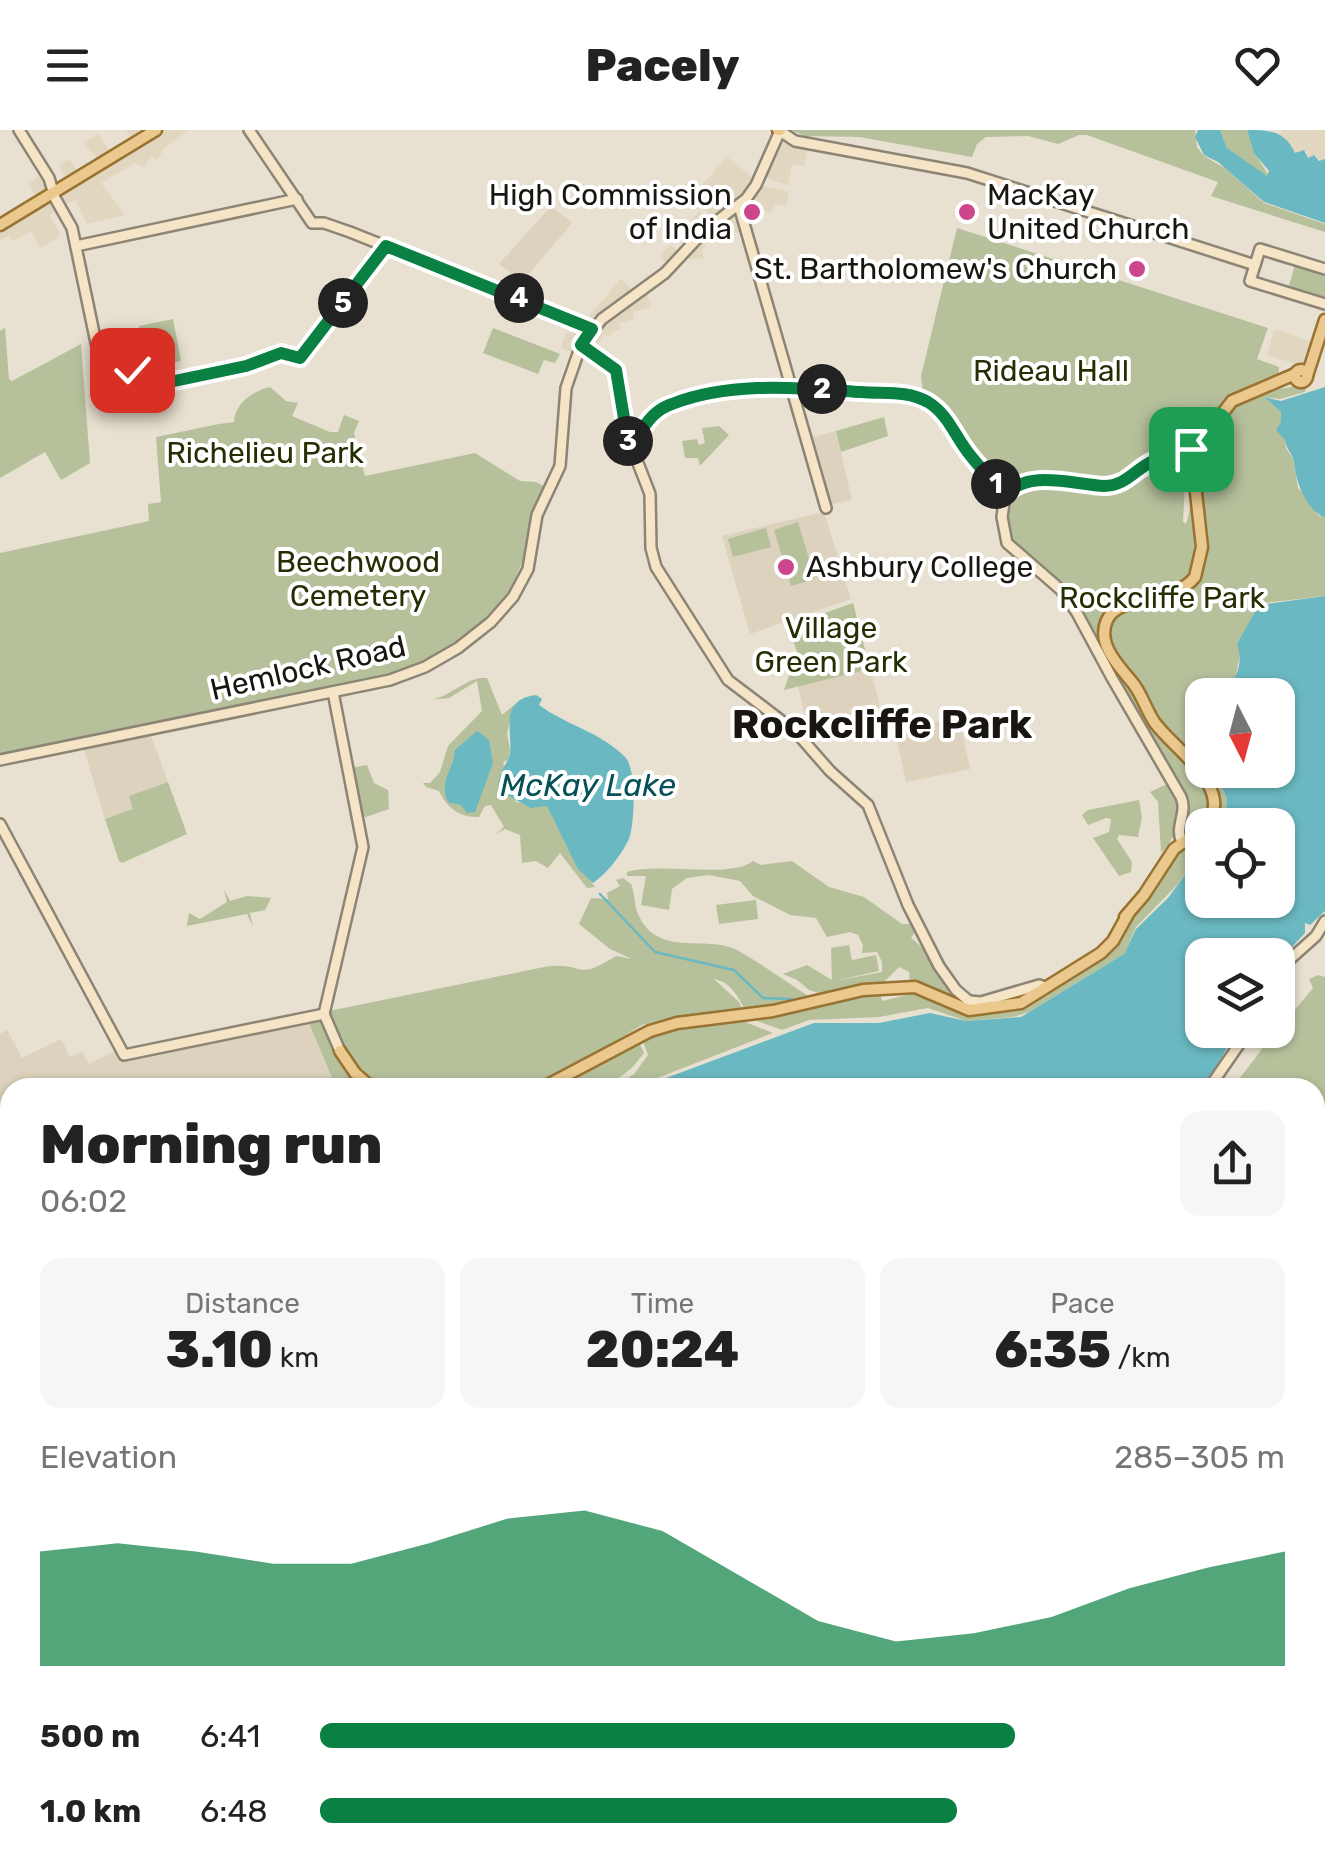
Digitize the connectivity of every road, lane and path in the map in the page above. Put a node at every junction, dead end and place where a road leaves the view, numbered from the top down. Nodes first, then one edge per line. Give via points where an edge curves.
1 (19, 130) edge
2 (156, 130) edge
3 (249, 130) edge
4 (780, 130) edge
5 (54, 193) junction
6 (297, 199) junction
7 (739, 206) junction
8 (0, 225) edge
9 (76, 246) junction
10 (386, 246) junction
11 (1255, 266) junction
12 (1325, 270) edge
13 (1325, 304) edge
14 (1325, 320) edge
15 (592, 329) junction
16 (581, 345) junction
17 (792, 387) junction
18 (628, 442) junction
19 (1196, 453) junction
20 (1005, 496) junction
21 (826, 508) dead end
22 (333, 692) junction
23 (0, 760) edge
24 (1214, 808) edge
25 (0, 824) edge
26 (1185, 840) edge
27 (1182, 842) junction
28 (1325, 921) edge
29 (1295, 955) edge
30 (1044, 987) junction
31 (324, 1014) junction
32 (1237, 1048) edge
33 (340, 1051) joint
34 (361, 1078) edge
35 (561, 1078) edge
36 (1216, 1078) edge

1 - 5 street
2 - 5 main road
3 - 6 street
4 - 7 street
4 - 11 street via 793,140 967,173
5 - 8 main road
5 - 9 street
6 - 9 street
6 - 10 street via 312,223
7 - 15 street, Hemlock Road
7 - 17 street
9 - 10 street via 99,356 132,370 136,389 281,353 300,358
10 - 15 street
11 - 12 street via 1260,249
11 - 13 street via 1250,281
14 - 19 main road via 1300,375 1229,404
15 - 16 street, Hemlock Road
16 - 18 street via 616,370
16 - 22 street, Hemlock Road via 566,388 560,466 540,508 524,579 506,606 425,667
17 - 18 street via 676,402 654,413
17 - 20 street via 912,395 927,402
17 - 21 street
18 - 30 street via 648,488 652,554 665,585 732,684 795,731 868,804 908,906 949,980 977,1002
19 - 20 street via 1146,464 1120,484 1035,482
19 - 24 main road via 1202,547 1195,578 1171,595 1119,608 1104,633 1154,721 1198,770
20 - 27 street via 1007,543 1061,590 1082,619 1182,797
22 - 23 street, Hemlock Road
22 - 31 street via 363,847
25 - 31 street via 124,1054
26 - 27 main road
27 - 30 main road via 1109,946
28 - 29 street
30 - 35 main road via 1020,1004 977,1010 909,986 676,1023
31 - 33 street
32 - 36 street
33 - 34 main road

